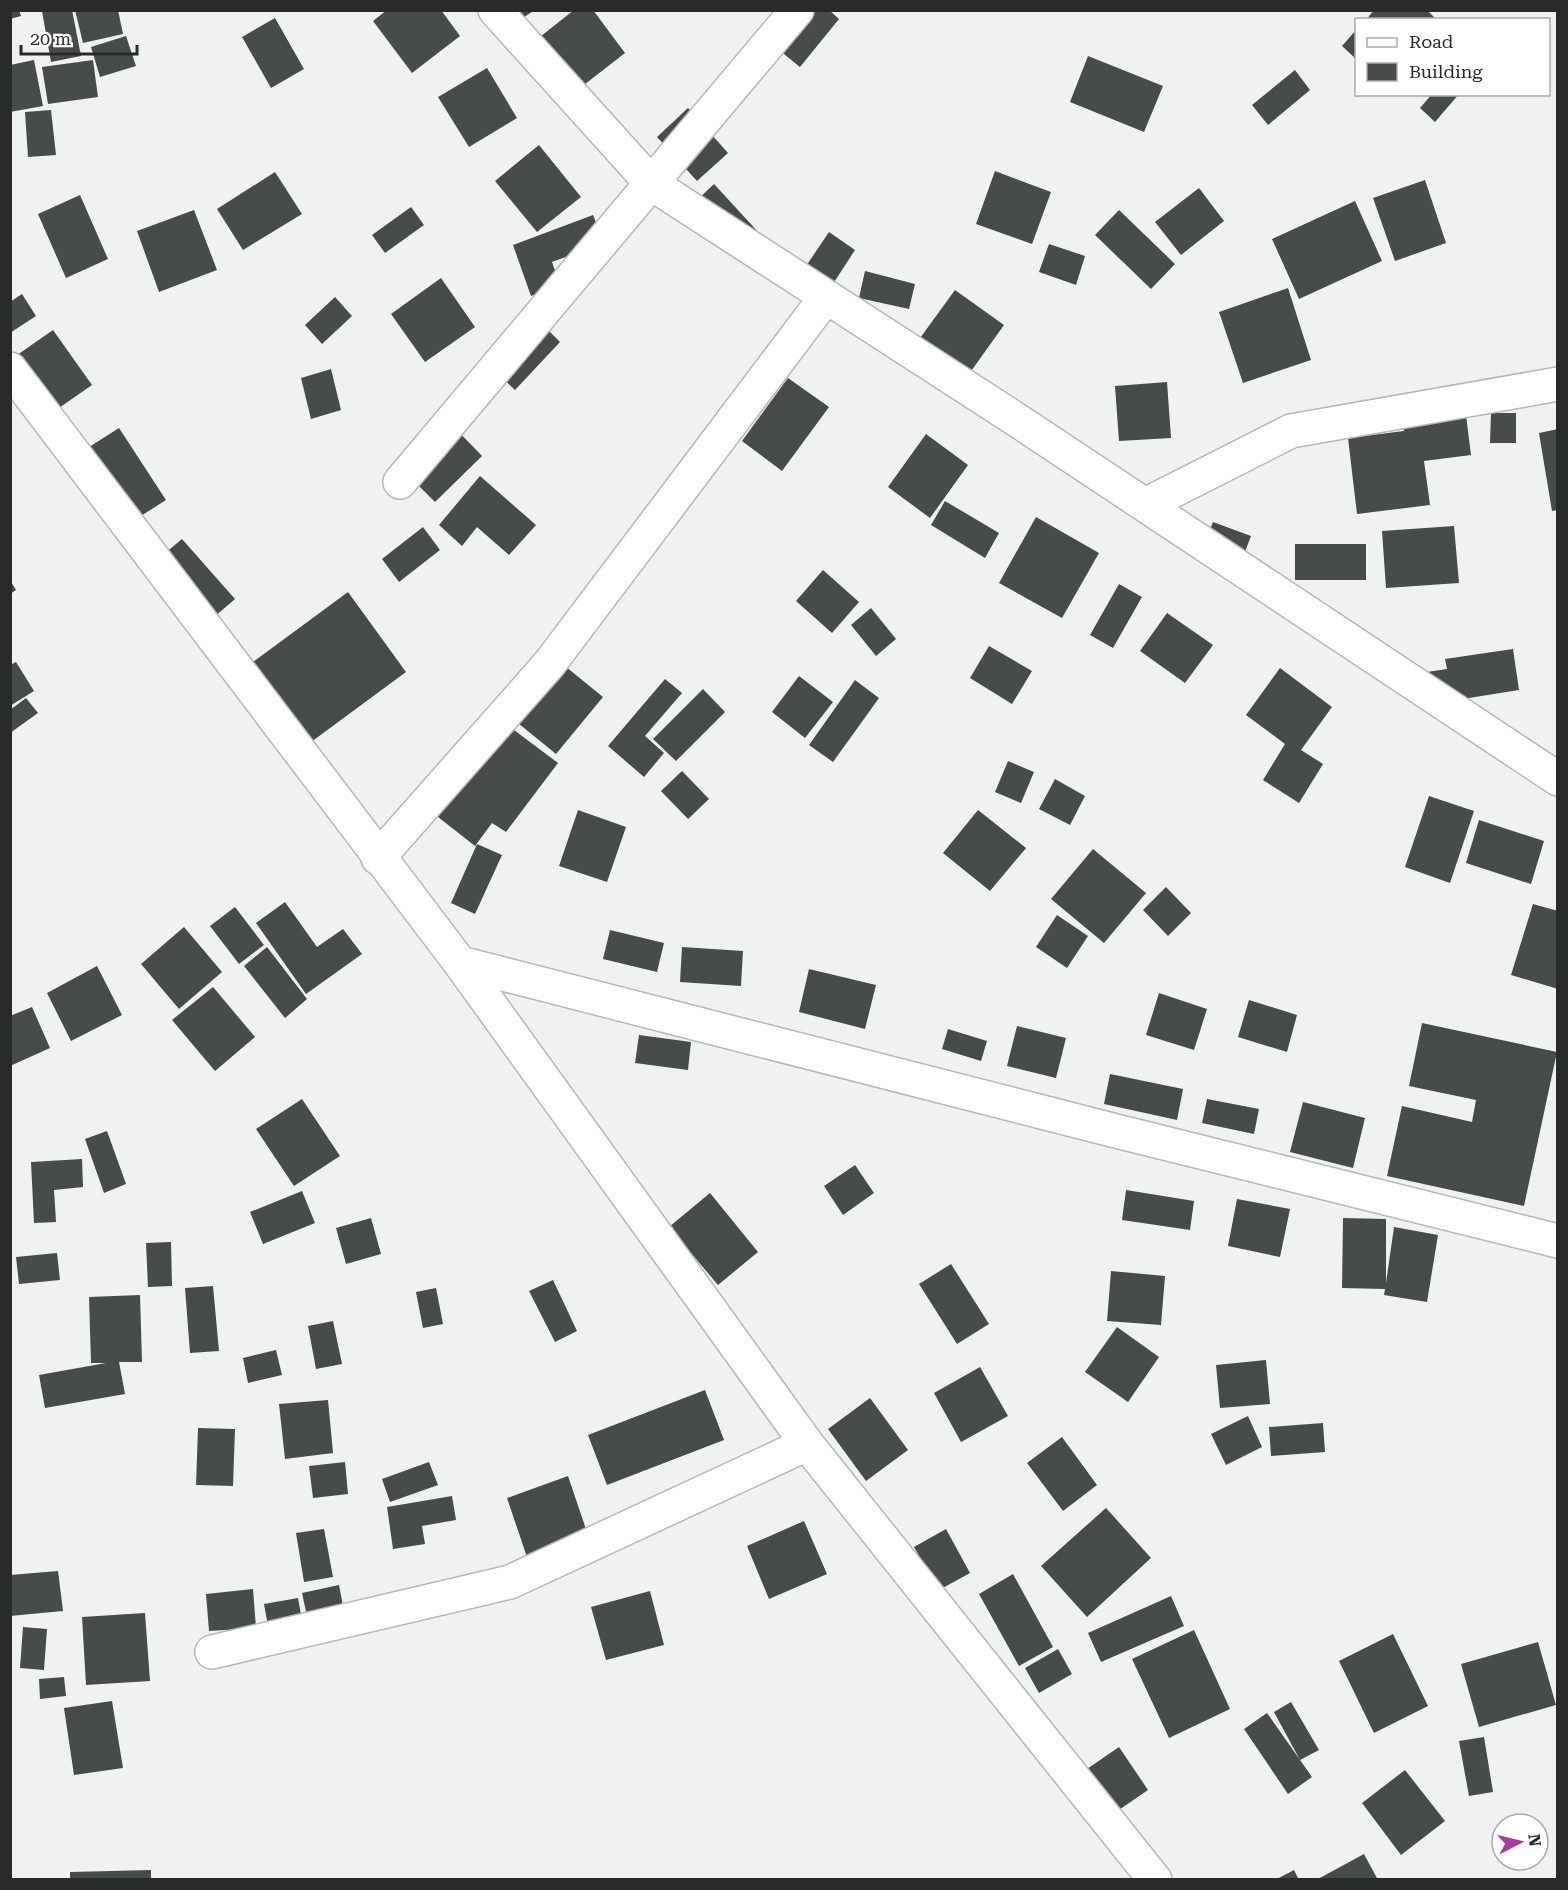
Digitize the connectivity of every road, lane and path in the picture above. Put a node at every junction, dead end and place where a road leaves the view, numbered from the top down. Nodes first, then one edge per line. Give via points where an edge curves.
1 (495, 10) edge
2 (797, 10) edge
3 (652, 184) junction
4 (826, 297) junction
5 (10, 369) edge
6 (1557, 384) edge
7 (400, 482) dead end
8 (1145, 505) junction
9 (1557, 779) edge
10 (378, 858) junction
11 (460, 963) junction
12 (1557, 1241) edge
13 (807, 1444) junction
14 (212, 1652) dead end
15 (1155, 1880) edge

1 - 3 street
2 - 3 street
3 - 4 street
3 - 7 street
4 - 8 street
4 - 10 street via 550,663
5 - 10 street
6 - 8 street via 1291,431
8 - 9 street
10 - 11 street
11 - 12 street
11 - 13 street
13 - 14 street via 510,1582
13 - 15 street

